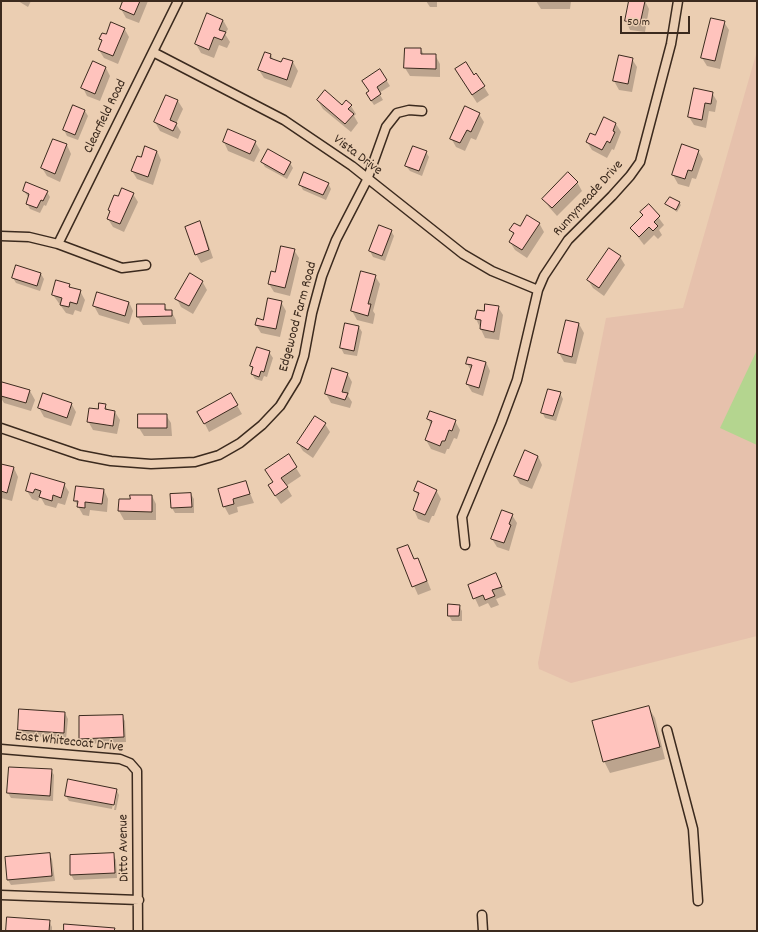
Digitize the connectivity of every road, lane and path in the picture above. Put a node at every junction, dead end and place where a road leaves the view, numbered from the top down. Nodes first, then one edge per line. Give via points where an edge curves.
1 (178, 1) edge
2 (678, 1) edge
3 (153, 52) junction
4 (422, 111) dead end
5 (367, 180) junction
6 (1, 236) edge
7 (58, 244) junction
8 (146, 265) dead end
9 (538, 290) junction
10 (1, 428) edge
11 (465, 545) dead end
12 (667, 730) dead end
13 (1, 749) edge
14 (134, 766) joint
15 (1, 895) edge
16 (139, 900) junction
17 (698, 901) dead end
18 (482, 915) dead end
19 (138, 931) edge
20 (483, 931) edge

1 - 3 street, Clearfield Road
2 - 9 street, Runnymeade Drive via 672,44 640,162 612,196 568,240 544,276
3 - 5 street, Vista Drive via 284,120 352,166
3 - 7 street, Clearfield Road
4 - 5 street, Edgewood Farm Road via 409,110 397,113 386,127
5 - 9 street, Vista Drive via 463,254 492,272
5 - 10 street, Edgewood Farm Road via 336,240 322,276 296,380 280,406 240,443 219,455 195,462 151,464 111,461 80,455
6 - 7 street via 29,237
7 - 8 street via 122,268
9 - 11 street, Runnymeade Drive via 517,380 462,517
12 - 17 street via 693,829
13 - 14 street, East Whitecoat Drive via 120,759
14 - 16 street, Ditto Avenue via 137,771
15 - 16 street
16 - 19 street, Ditto Avenue
18 - 20 street

